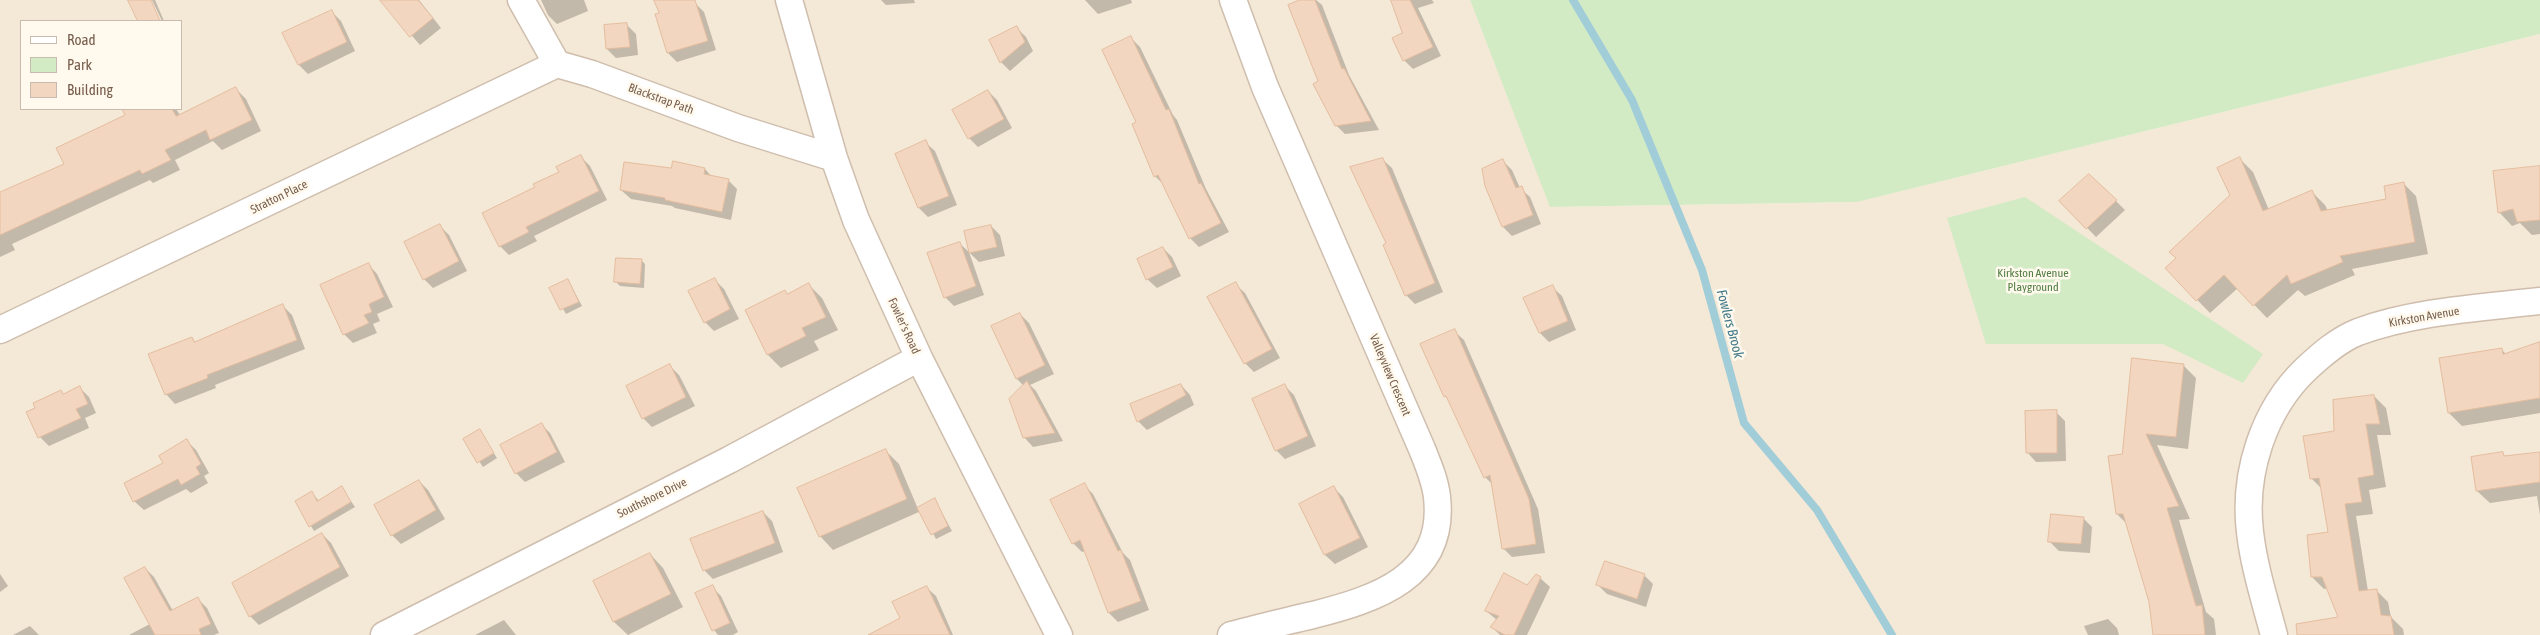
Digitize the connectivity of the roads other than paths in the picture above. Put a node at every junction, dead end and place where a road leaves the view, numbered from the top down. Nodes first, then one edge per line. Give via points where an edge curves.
1 (521, 0) edge
2 (789, 0) edge
3 (1233, 0) edge
4 (558, 64) junction
5 (834, 158) junction
6 (2540, 301) edge
7 (0, 330) edge
8 (919, 358) junction
9 (384, 635) edge
10 (1059, 635) edge
11 (1231, 635) edge
12 (2274, 635) edge

1 - 4 street
2 - 5 street, Fowler's Road
3 - 11 street, Valleyview Crescent via 1265,87 1422,449 1432,475 1437,511 1433,541 1425,557 1386,592 1351,605
4 - 5 street, Blackstrap Path via 738,128
4 - 7 street, Stratton Place
5 - 8 street, Fowler's Road via 856,220
6 - 12 street, Kirkston Avenue via 2396,320 2356,333 2323,353 2294,380 2269,420 2257,450 2249,488 2250,531
8 - 9 street, Southshore Drive via 729,460
8 - 10 street, Fowler's Road

